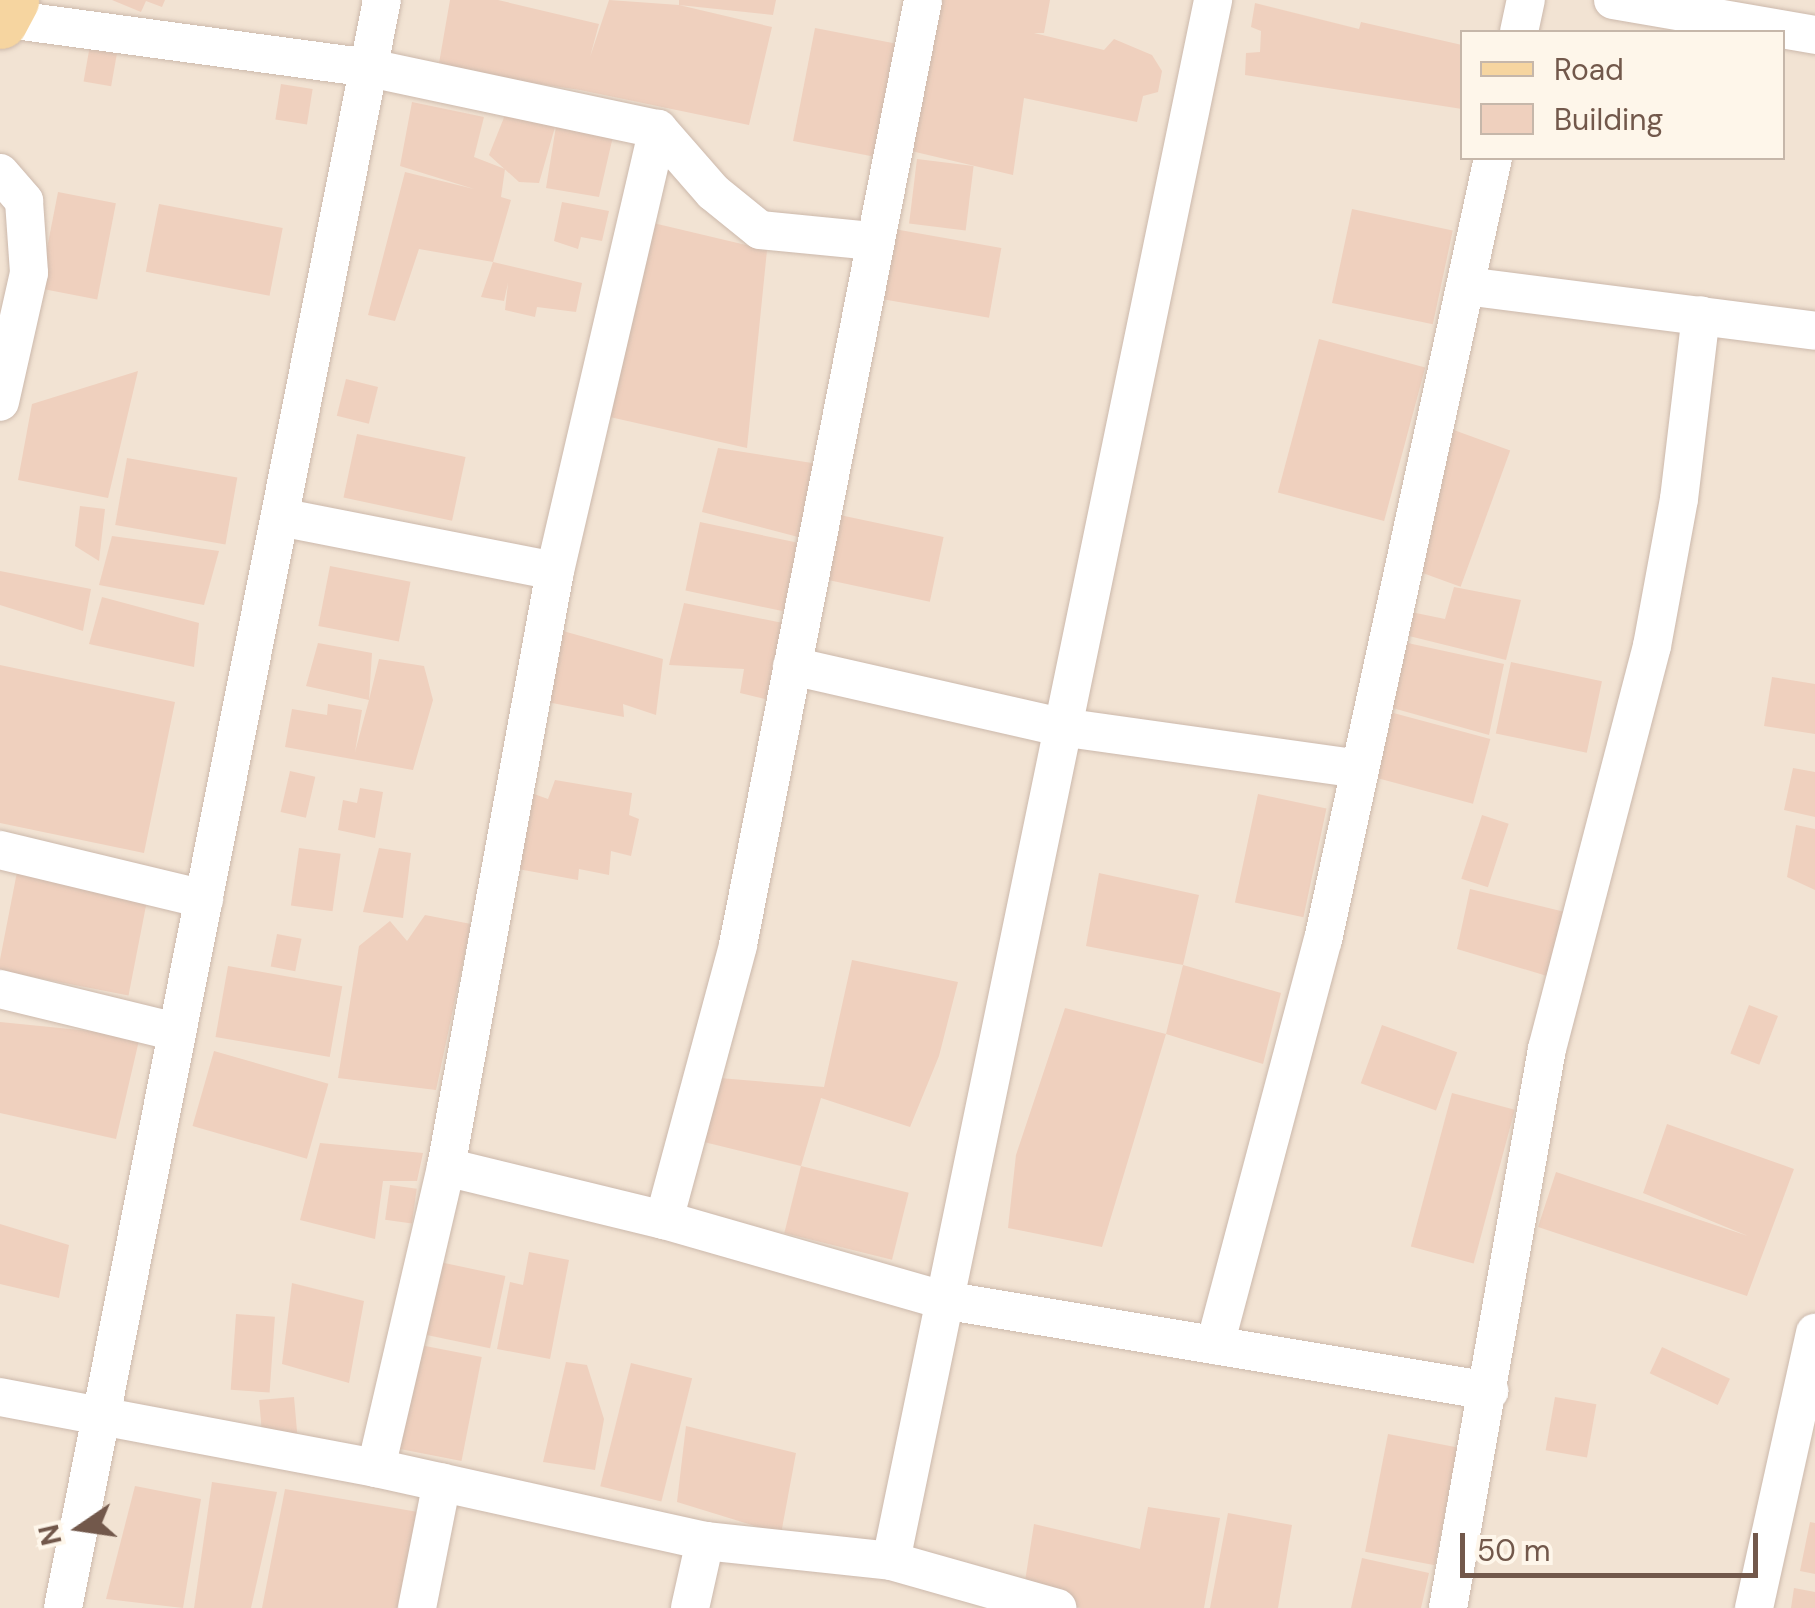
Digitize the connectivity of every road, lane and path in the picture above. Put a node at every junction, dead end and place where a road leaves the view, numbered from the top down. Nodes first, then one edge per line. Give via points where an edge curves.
1 (11, 0) edge
2 (382, 0) edge
3 (923, 0) edge
4 (1213, 0) edge
5 (1526, 0) edge
6 (1613, 0) edge
7 (0, 19) edge
8 (1519, 30) edge
9 (1815, 35) edge
10 (370, 68) junction
11 (658, 130) junction
12 (1493, 160) edge
13 (0, 173) edge
14 (873, 241) junction
15 (1466, 286) junction
16 (1701, 316) junction
17 (1815, 331) edge
18 (0, 402) edge
19 (280, 517) junction
20 (555, 571) junction
21 (792, 666) junction
22 (1062, 727) junction
23 (1358, 770) junction
24 (0, 850) edge
25 (204, 899) junction
26 (0, 990) edge
27 (177, 1032) junction
28 (446, 1167) junction
29 (664, 1220) junction
30 (943, 1300) junction
31 (1815, 1334) edge
32 (1215, 1344) junction
33 (1489, 1391) junction
34 (0, 1397) edge
35 (98, 1420) junction
36 (376, 1468) junction
37 (442, 1482) junction
38 (705, 1542) junction
39 (890, 1562) junction
40 (63, 1608) edge
41 (416, 1608) edge
42 (690, 1608) edge
43 (1057, 1608) edge
44 (1448, 1608) edge
45 (1754, 1608) edge

1 - 7 main road
2 - 10 street
3 - 14 street
4 - 22 street
5 - 8 street
6 - 9 street
7 - 10 street
10 - 11 street
10 - 19 street
11 - 14 street via 713,192 760,230
11 - 20 street
12 - 15 street
13 - 18 street via 24,202 29,273
14 - 21 street via 865,316
15 - 16 street
15 - 23 street
16 - 17 street
16 - 33 street via 1652,646 1547,1049
19 - 20 street
19 - 25 street
20 - 28 street
21 - 22 street
21 - 29 street via 738,945
22 - 23 street
22 - 30 street
23 - 32 street via 1323,940
24 - 25 street
25 - 27 street
26 - 27 street
27 - 35 street
28 - 29 street
28 - 36 street
29 - 30 street
30 - 32 street
30 - 39 street
31 - 45 street
32 - 33 street
33 - 44 street
34 - 35 street
35 - 36 street
35 - 40 street
36 - 37 street
37 - 38 street
37 - 41 street
38 - 39 street
38 - 42 street
39 - 43 street

